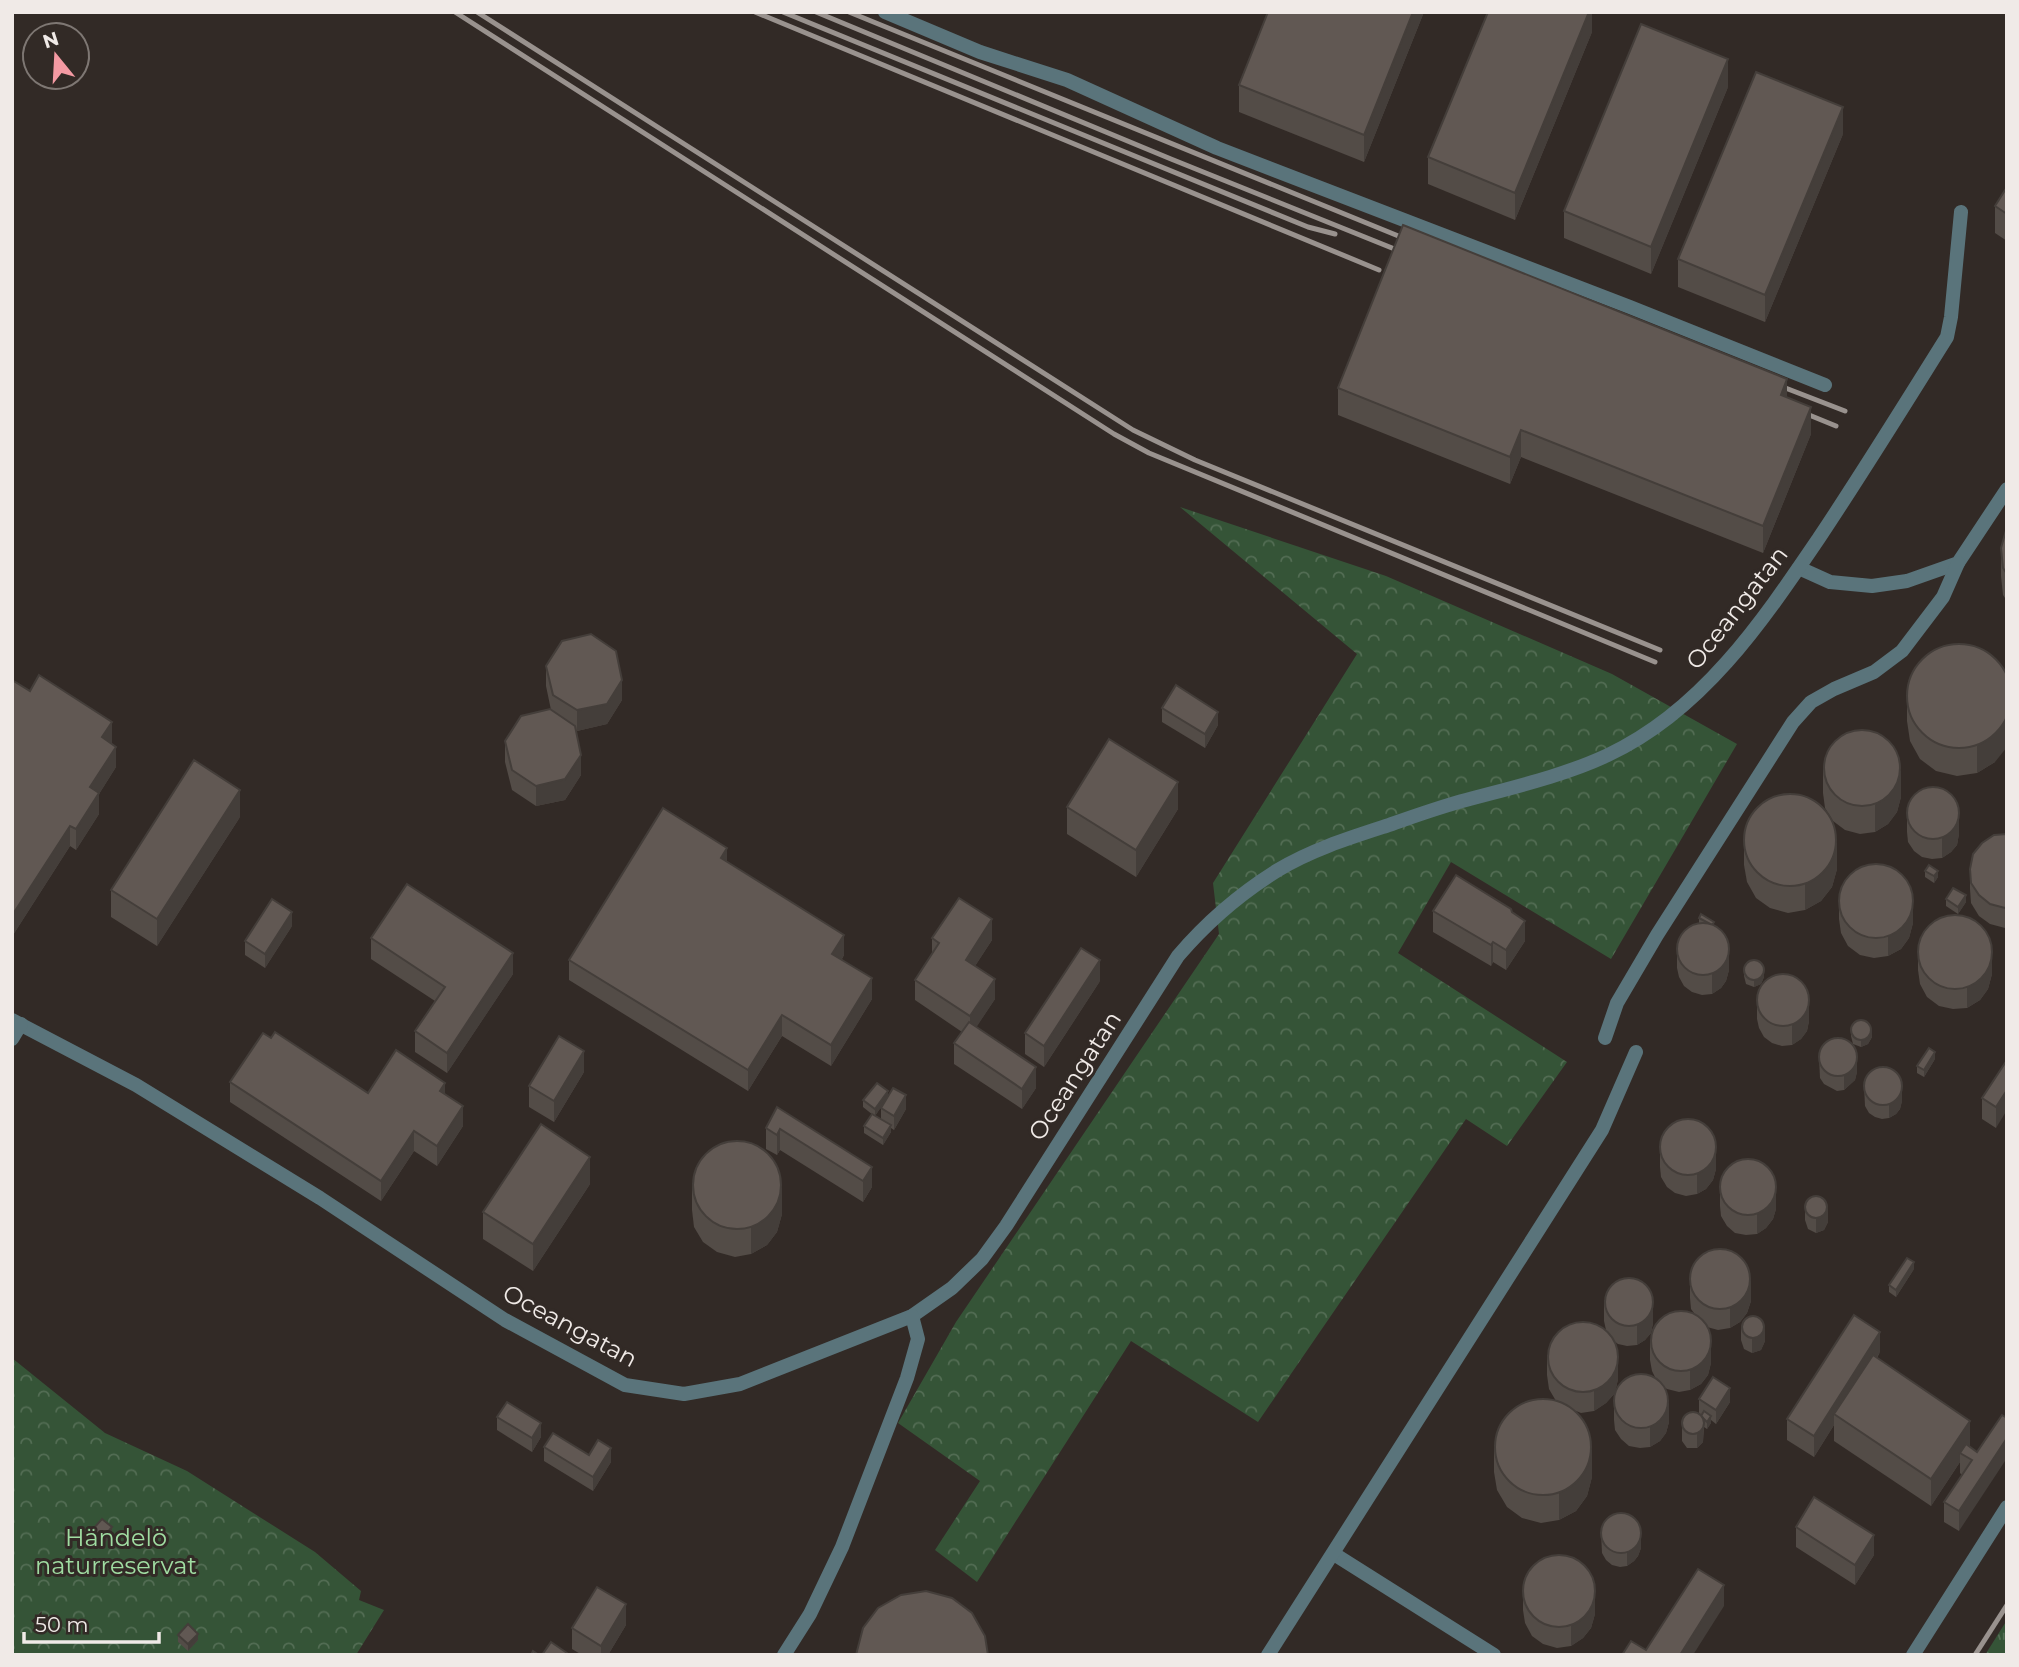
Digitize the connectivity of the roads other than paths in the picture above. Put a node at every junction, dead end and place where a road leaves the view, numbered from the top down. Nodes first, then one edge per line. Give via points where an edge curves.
1 (885, 12) edge
2 (1961, 212) dead end
3 (1825, 385) dead end
4 (2007, 489) edge
5 (1958, 563) junction
6 (1799, 568) junction
7 (17, 1022) edge
8 (1605, 1038) dead end
9 (12, 1040) edge
10 (1636, 1052) dead end
11 (912, 1316) junction
12 (2007, 1507) edge
13 (1334, 1554) junction
14 (784, 1655) edge
15 (1268, 1655) edge
16 (1494, 1655) edge
17 (1913, 1655) edge

1 - 3 street via 980,52 1067,80 1217,148
2 - 6 street, Oceangatan via 1947,337
4 - 5 street
5 - 6 street via 1907,581 1872,586 1830,582
5 - 8 street via 1943,597 1902,651 1874,671 1811,702 1793,722 1657,935 1617,1003
6 - 11 street, Oceangatan via 1745,642 1693,699 1608,755 1332,844 1279,869 1235,900 1178,956 982,1259 952,1288
7 - 9 street
7 - 11 street, Oceangatan via 136,1085 320,1198 505,1320 625,1385 684,1394 740,1384
10 - 13 street via 1602,1130
11 - 14 street via 918,1339 907,1378 842,1546 810,1614
12 - 17 street
13 - 15 street
13 - 16 street

